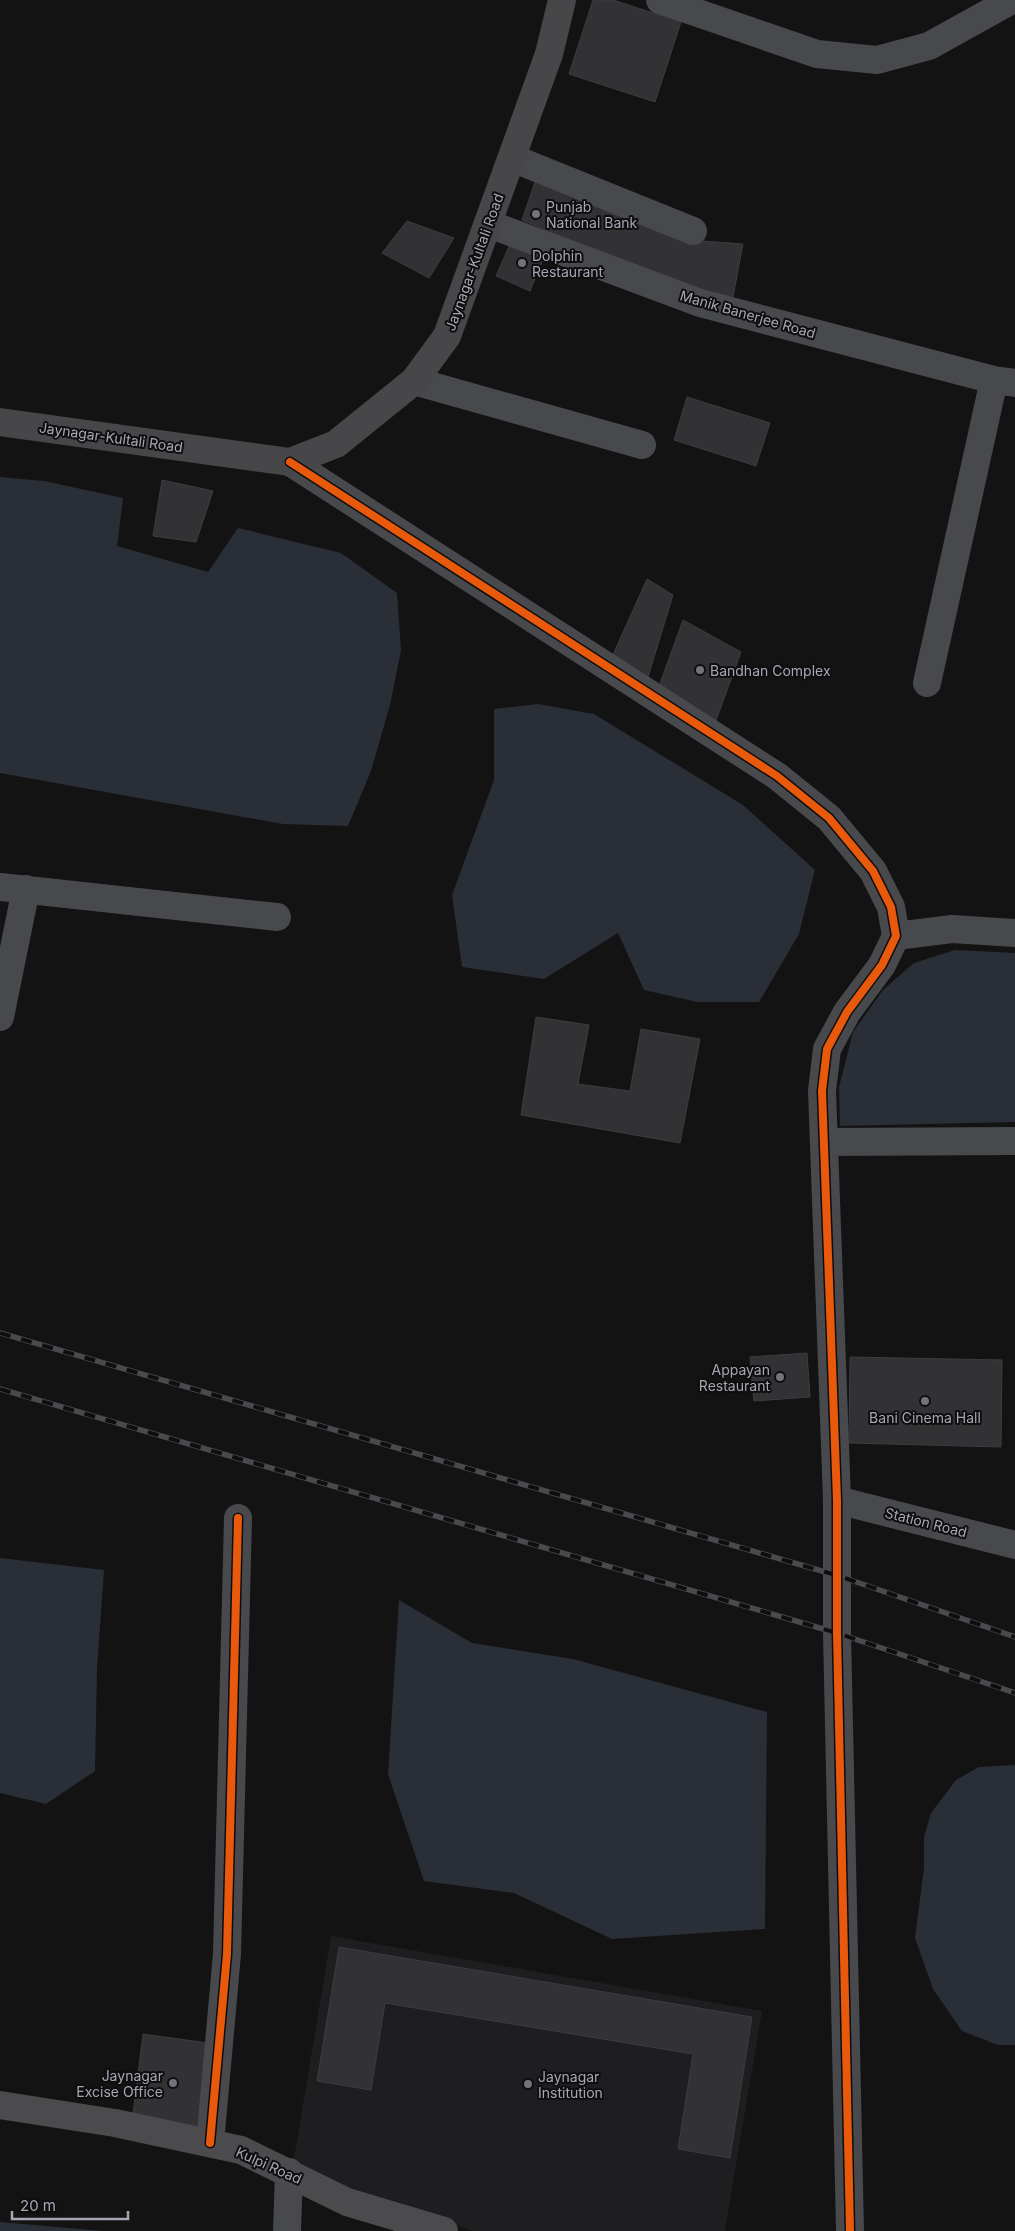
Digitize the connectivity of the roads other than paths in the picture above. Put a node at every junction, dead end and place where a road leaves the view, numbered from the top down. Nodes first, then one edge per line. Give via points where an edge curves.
1 (562, 0) edge
2 (660, 0) edge
3 (1012, 0) edge
4 (512, 158) junction
5 (488, 224) junction
6 (692, 231) dead end
7 (414, 381) junction
8 (1004, 382) edge
9 (0, 422) edge
10 (642, 445) dead end
11 (290, 462) junction
12 (927, 684) dead end
13 (13, 888) edge
14 (277, 917) dead end
15 (1015, 933) edge
16 (896, 936) junction
17 (0, 1017) edge
18 (1015, 1141) edge
19 (824, 1142) junction
20 (837, 1500) junction
21 (238, 1518) dead end
22 (1015, 1545) edge
23 (0, 2105) edge
24 (210, 2143) junction
25 (289, 2172) junction
26 (288, 2231) edge
27 (444, 2231) edge
28 (850, 2231) edge

1 - 4 main road, Jaynagar-Kultali Road via 549,54
2 - 3 street via 818,54 877,60 929,46
4 - 5 main road, Jaynagar-Kultali Road
4 - 6 street
5 - 7 main road, Jaynagar-Kultali Road via 447,336
5 - 8 street, Manik Banerjee Road via 700,303
7 - 10 street
7 - 11 main road, Jaynagar-Kultali Road via 336,444
8 - 12 street
9 - 11 main road, Jaynagar-Kultali Road
11 - 16 street via 777,776 829,818 873,871 891,907
13 - 14 street
13 - 17 street
15 - 16 street via 952,929
16 - 19 street via 882,965 847,1012 827,1049 822,1091
18 - 19 street
19 - 20 street
20 - 22 street, Station Road
20 - 28 street
21 - 24 street via 227,1954
23 - 24 main road, Kulpi Road via 115,2123
24 - 25 main road, Kulpi Road via 241,2150
25 - 26 street
25 - 27 main road, Kulpi Road via 347,2202

